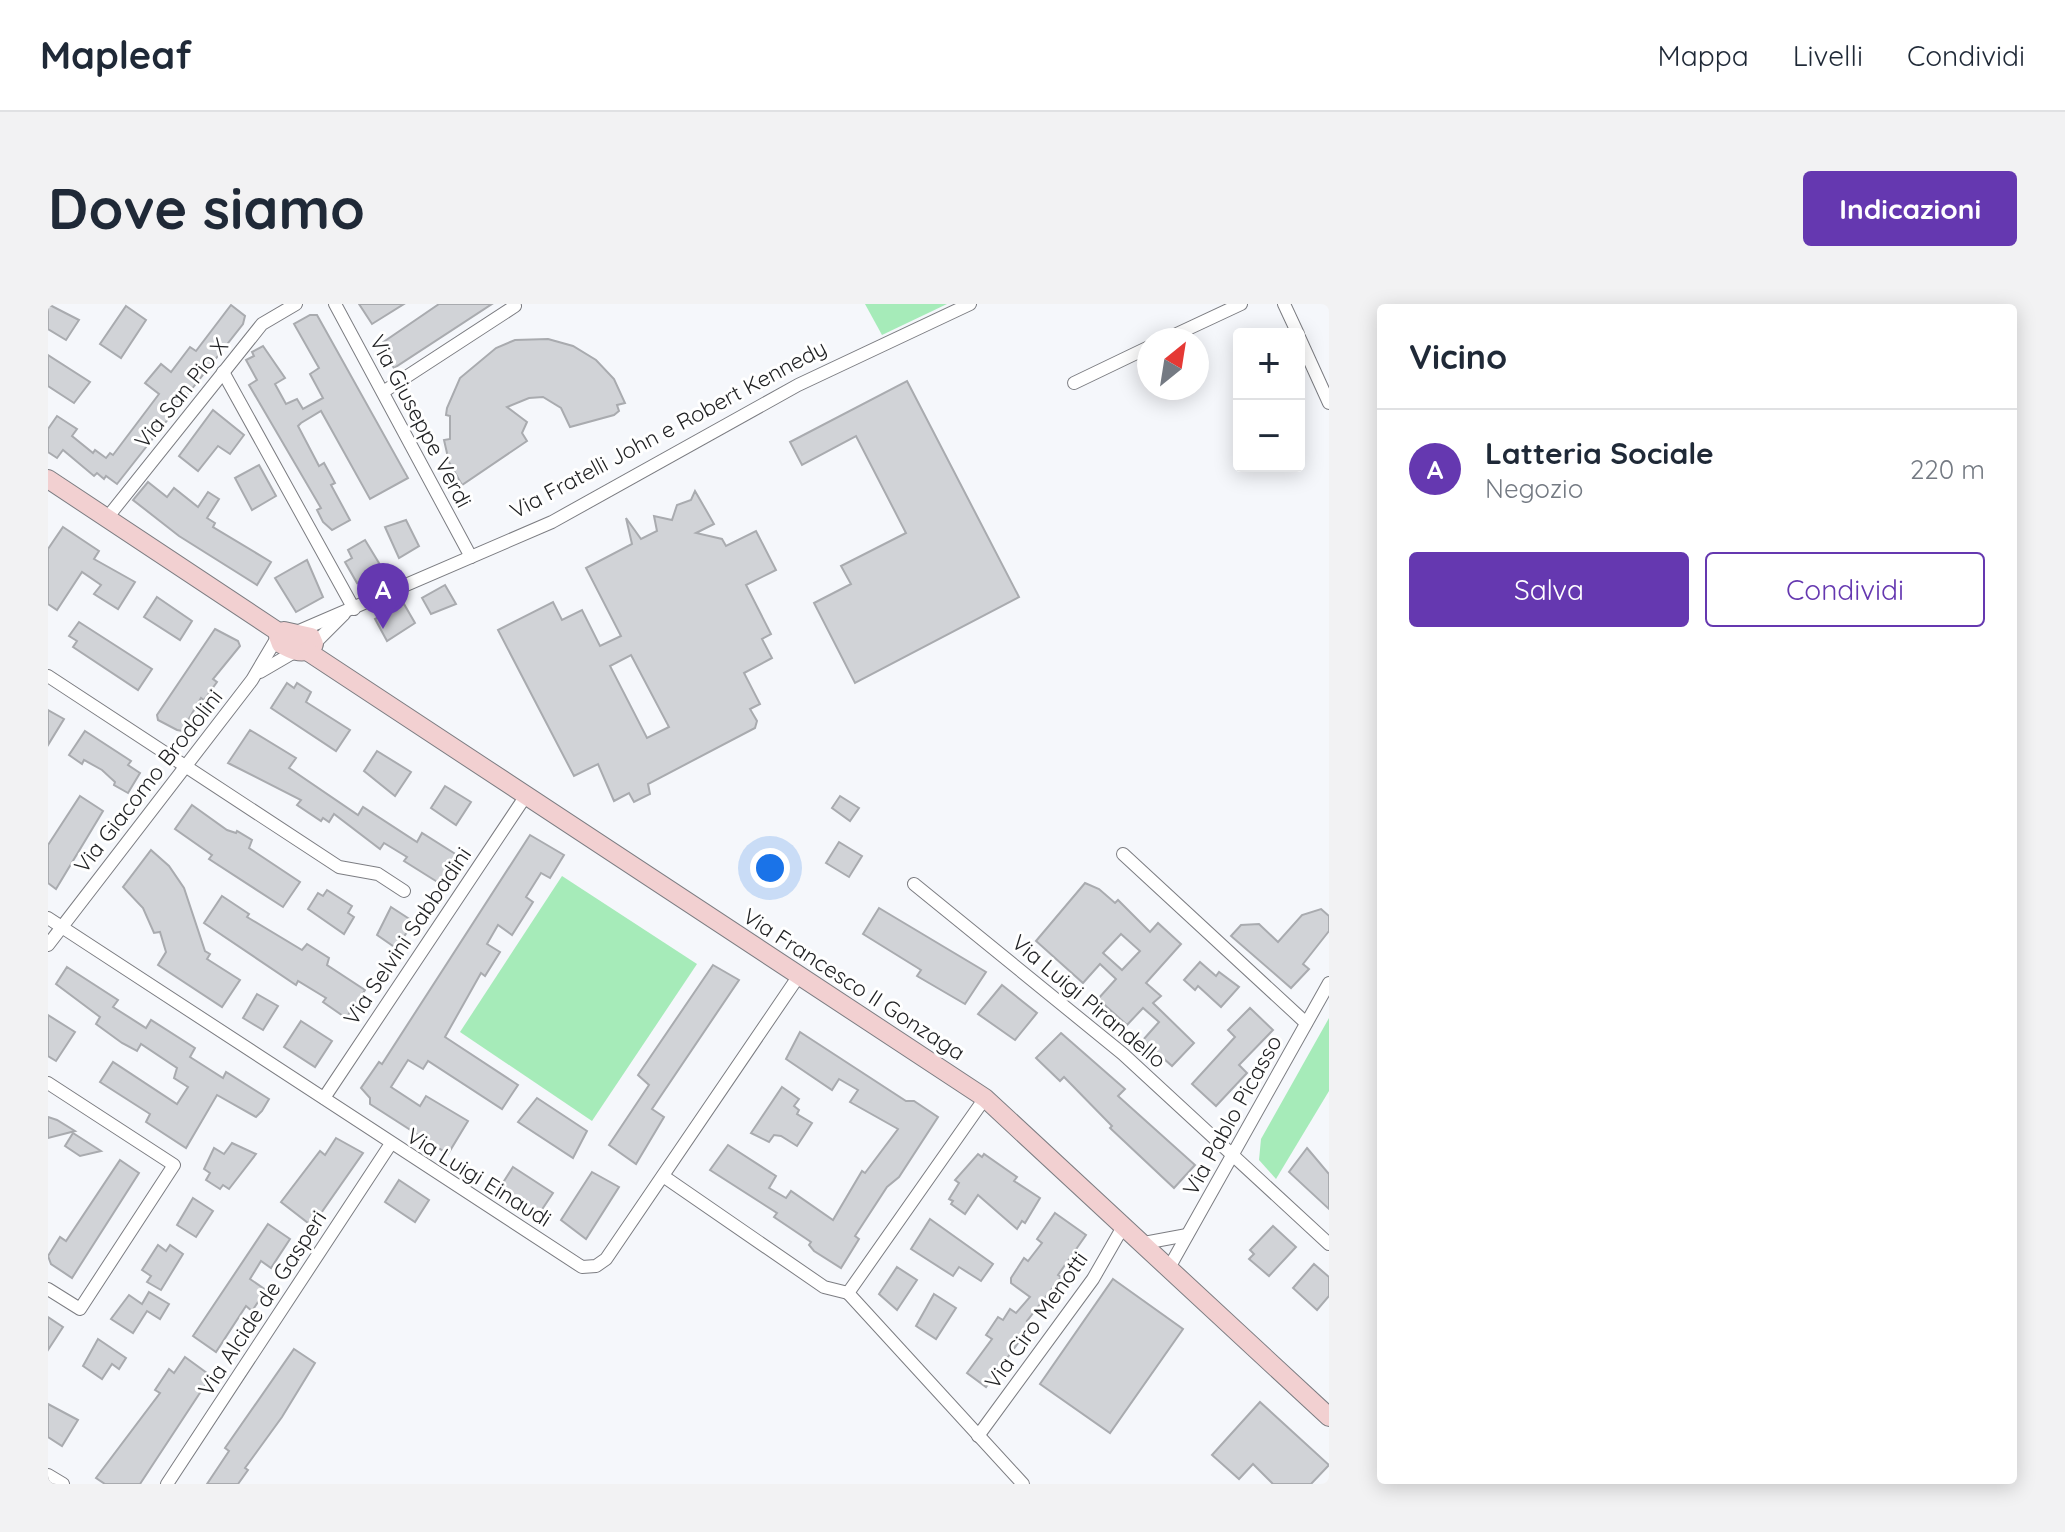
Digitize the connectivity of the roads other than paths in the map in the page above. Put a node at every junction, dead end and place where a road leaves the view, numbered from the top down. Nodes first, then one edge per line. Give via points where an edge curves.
1 (296, 304) edge
2 (335, 304) edge
3 (970, 304) edge
4 (1241, 304) edge
5 (1284, 304) edge
6 (515, 306) edge
7 (1190, 328) edge
8 (1294, 328) edge
9 (1305, 346) edge
10 (1137, 353) edge
11 (223, 372) junction
12 (1323, 372) edge
13 (1074, 383) dead end
14 (383, 392) junction
15 (1329, 403) edge
16 (48, 479) edge
17 (107, 518) junction
18 (471, 557) junction
19 (349, 611) junction
20 (286, 633) junction
21 (306, 649) junction
22 (48, 676) edge
23 (252, 680) junction
24 (185, 765) junction
25 (525, 797) junction
26 (1123, 854) dead end
27 (914, 884) dead end
28 (404, 891) dead end
29 (48, 918) edge
30 (61, 926) junction
31 (48, 945) edge
32 (798, 977) junction
33 (1329, 983) edge
34 (1306, 1023) junction
35 (48, 1083) edge
36 (324, 1098) junction
37 (985, 1098) junction
38 (390, 1145) junction
39 (1234, 1155) junction
40 (663, 1176) junction
41 (1124, 1225) junction
42 (1187, 1235) junction
43 (1144, 1243) junction
44 (1329, 1244) edge
45 (1170, 1266) junction
46 (48, 1289) edge
47 (848, 1293) junction
48 (1329, 1417) edge
49 (978, 1436) junction
50 (48, 1475) edge
51 (63, 1484) edge
52 (167, 1484) edge
53 (1023, 1484) edge

1 - 11 street, Via San Pio X via 262,324
2 - 14 street, Via Giuseppe Verdi
3 - 18 street, Via Fratelli John e Robert Kennedy via 798,385 552,522
4 - 7 street
5 - 8 street
6 - 14 street
9 - 12 street
10 - 13 street
11 - 17 street, Via San Pio X
11 - 19 street
12 - 15 street
14 - 18 street, Via Giuseppe Verdi
16 - 17 street
17 - 20 street
18 - 19 street, Via Fratelli John e Robert Kennedy
19 - 20 street, Via Fratelli John e Robert Kennedy
19 - 21 street, Via Fratelli John e Robert Kennedy
20 - 21 street, Via Francesco II Gonzaga via 311,637
20 - 23 street
21 - 23 street, Via Fratelli John e Robert Kennedy via 268,666
21 - 25 street, Via Francesco II Gonzaga
22 - 24 street
23 - 24 street, Via Giacomo Brodolini
24 - 28 street via 339,867 378,874
24 - 30 street, Via Giacomo Brodolini
25 - 32 street, Via Francesco II Gonzaga
25 - 36 street, Via Selvini Sabbadini
26 - 34 street
27 - 39 street, Via Luigi Pirandello via 1099,1034
29 - 30 street, Via Luigi Einaudi
30 - 31 street, Via Giacomo Brodolini
30 - 36 street, Via Luigi Einaudi
32 - 37 street, Via Francesco II Gonzaga
32 - 40 street, Via Luigi Einaudi
33 - 34 street, Via Pablo Picasso
34 - 39 street, Via Pablo Picasso
35 - 46 street via 174,1165 80,1309
36 - 38 street, Via Luigi Einaudi
37 - 41 street, Via Francesco II Gonzaga
37 - 47 street
38 - 40 street, Via Luigi Einaudi via 582,1267 606,1259
38 - 52 street, Via Alcide de Gasperi
39 - 42 street, Via Pablo Picasso
39 - 44 street, Via Luigi Pirandello
40 - 47 street via 824,1287
41 - 43 street, Via Francesco II Gonzaga
41 - 49 street, Via Ciro Menotti via 1093,1279
42 - 43 street
42 - 45 street, Via Pablo Picasso
43 - 45 street, Via Francesco II Gonzaga
45 - 48 street, Via Francesco II Gonzaga
47 - 49 street
49 - 53 street
50 - 51 street

